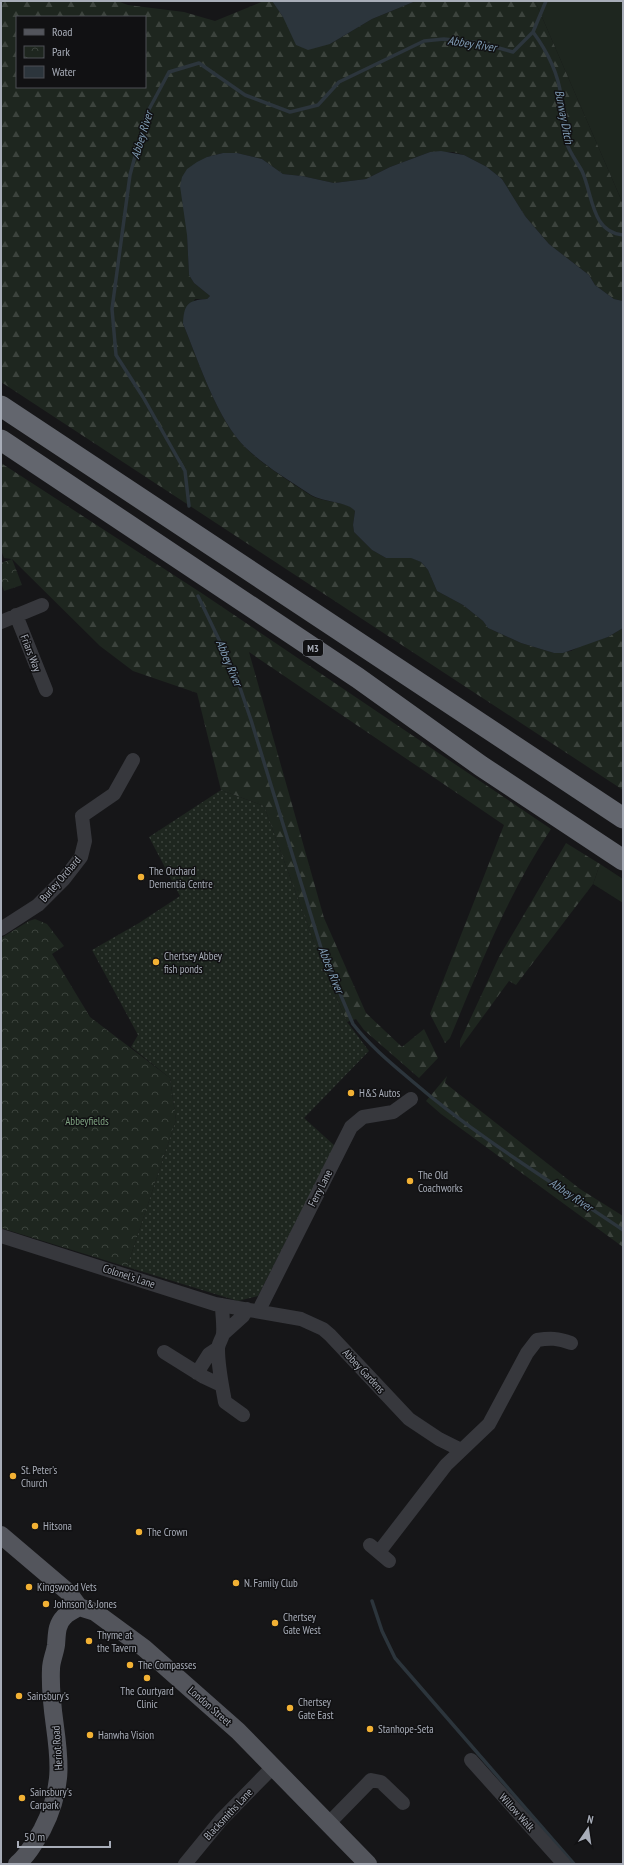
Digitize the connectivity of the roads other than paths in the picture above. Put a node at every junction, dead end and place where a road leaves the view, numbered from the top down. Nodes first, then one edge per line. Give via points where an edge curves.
1 (1, 406) edge
2 (1, 440) edge
3 (42, 605) dead end
4 (16, 615) junction
5 (1, 622) edge
6 (46, 690) dead end
7 (133, 760) dead end
8 (623, 818) edge
9 (623, 860) edge
10 (1, 929) edge
11 (411, 1099) dead end
12 (1, 1236) edge
13 (222, 1305) junction
14 (253, 1310) junction
15 (223, 1334) junction
16 (570, 1344) dead end
17 (218, 1348) junction
18 (164, 1352) dead end
19 (196, 1373) junction
20 (221, 1385) junction
21 (243, 1415) dead end
22 (461, 1450) junction
23 (1, 1534) edge
24 (379, 1553) dead end
25 (79, 1607) junction
26 (471, 1760) dead end
27 (273, 1767) junction
28 (403, 1804) dead end
29 (329, 1823) junction
30 (360, 1861) edge
31 (17, 1864) edge
32 (185, 1864) edge
33 (564, 1864) edge

1 - 8 highway
2 - 9 highway, M3 via 358,678 481,766
3 - 4 street
4 - 5 street
4 - 6 street, Friars Way
7 - 10 street, Burley Orchard via 114,794 82,816 85,841 82,857 38,905
11 - 14 street, Ferry Lane via 393,1112 363,1118 351,1127
12 - 13 street, Colonel's Lane
13 - 14 street, Colonel's Lane
13 - 15 street
14 - 15 street, Ferry Lane
14 - 22 street, Abbey Gardens via 301,1319 323,1329 409,1419
15 - 17 street
16 - 22 street via 560,1339 537,1340 527,1353 489,1424
17 - 19 street via 209,1354
17 - 20 street
18 - 19 street
19 - 20 street
20 - 21 street via 225,1402
22 - 24 street via 446,1465
23 - 25 main road via 68,1592
25 - 27 main road, London Street via 95,1612 144,1648 238,1731
25 - 31 main road, Heriot Road via 64,1639 56,1646 51,1668 52,1703 60,1754 56,1796 34,1844
26 - 33 street, Willow Walk
27 - 29 main road, London Street
27 - 32 street, Blacksmiths Lane via 221,1820
28 - 29 street via 381,1782 371,1780
29 - 30 main road, London Street

